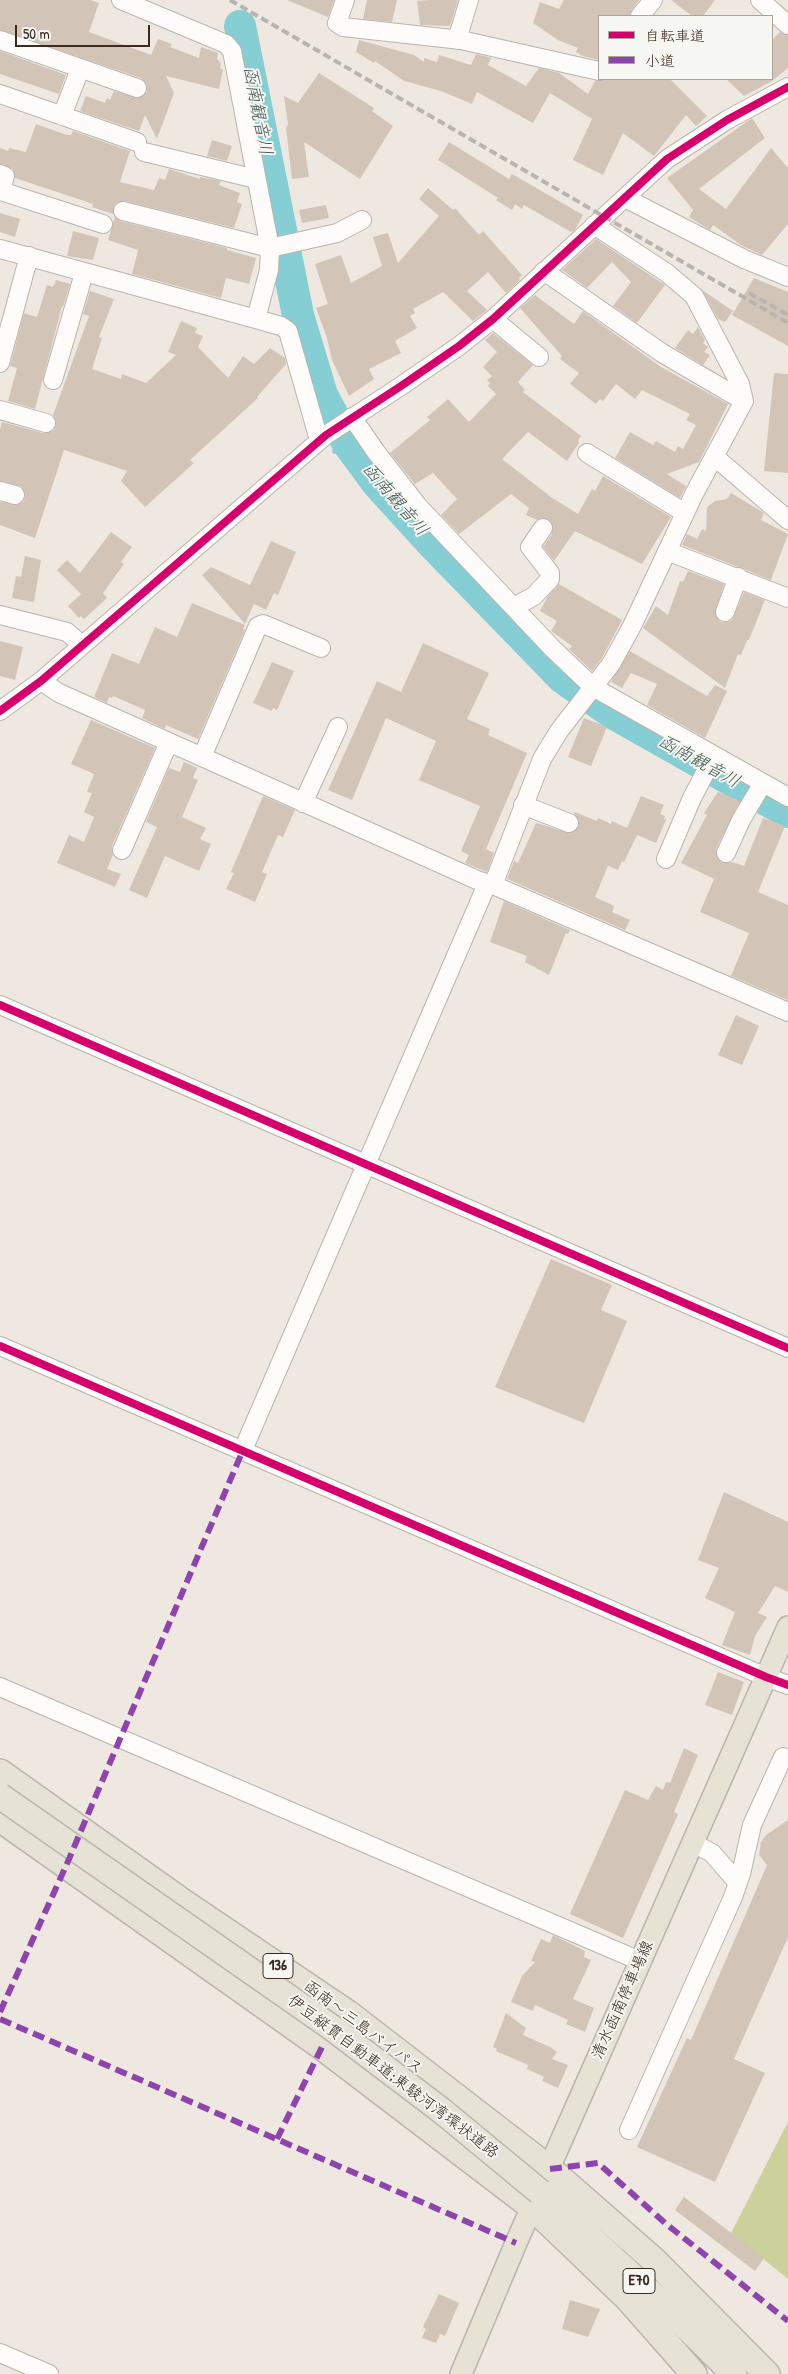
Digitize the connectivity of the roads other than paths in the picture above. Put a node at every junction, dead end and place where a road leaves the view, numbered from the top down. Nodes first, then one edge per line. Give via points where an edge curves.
1 (121, 0) edge
2 (345, 0) edge
3 (468, 0) edge
4 (653, 0) edge
5 (760, 0) edge
6 (641, 15) edge
7 (788, 25) edge
8 (0, 40) edge
9 (457, 40) junction
10 (80, 68) junction
11 (598, 71) edge
12 (788, 87) edge
13 (137, 88) dead end
14 (0, 94) edge
15 (62, 116) junction
16 (0, 174) edge
17 (256, 179) junction
18 (625, 198) junction
19 (123, 210) dead end
20 (362, 220) dead end
21 (103, 224) dead end
22 (594, 225) junction
23 (273, 248) junction
24 (0, 249) edge
25 (29, 256) junction
26 (544, 271) junction
27 (84, 273) junction
28 (788, 277) edge
29 (256, 319) junction
30 (493, 319) junction
31 (539, 357) dead end
32 (0, 363) edge
33 (53, 380) dead end
34 (744, 401) junction
35 (0, 410) edge
36 (351, 418) junction
37 (46, 423) dead end
38 (322, 438) junction
39 (587, 453) dead end
40 (716, 457) junction
41 (685, 513) junction
42 (788, 520) edge
43 (543, 528) dead end
44 (667, 551) junction
45 (738, 577) junction
46 (788, 598) edge
47 (514, 607) junction
48 (725, 612) dead end
49 (0, 615) edge
50 (82, 646) junction
51 (321, 648) dead end
52 (41, 681) junction
53 (593, 688) junction
54 (0, 711) edge
55 (338, 726) dead end
56 (169, 742) junction
57 (202, 758) junction
58 (709, 764) junction
59 (757, 790) junction
60 (786, 792) edge
61 (304, 802) junction
62 (523, 805) junction
63 (569, 823) dead end
64 (122, 850) dead end
65 (726, 853) dead end
66 (666, 859) dead end
67 (490, 884) junction
68 (0, 1005) edge
69 (788, 1012) edge
70 (368, 1164) junction
71 (0, 1346) edge
72 (788, 1348) edge
73 (243, 1450) junction
74 (788, 1627) edge
75 (766, 1677) junction
76 (788, 1684) edge
77 (0, 1687) edge
78 (788, 1759) edge
79 (0, 1772) edge
80 (0, 1796) edge
81 (0, 1819) edge
82 (693, 1843) junction
83 (738, 1882) junction
84 (640, 1961) junction
85 (629, 2130) dead end
86 (550, 2169) junction
87 (533, 2208) junction
88 (0, 2353) edge
89 (49, 2374) edge
90 (461, 2374) edge
91 (694, 2374) edge
92 (734, 2374) edge
93 (767, 2374) edge

1 - 17 street via 226,44 232,51
2 - 9 street via 337,23 343,27
3 - 9 street
4 - 6 street
5 - 7 street
8 - 10 street
9 - 11 street
10 - 13 street
10 - 15 street
12 - 18 street via 702,135 667,159
14 - 15 street
15 - 17 street via 140,147
16 - 21 street via 5,176 2,191
17 - 23 street
18 - 22 street
18 - 28 street via 744,259
19 - 23 street
20 - 23 street via 337,233
22 - 26 street
22 - 34 street via 667,273 694,296 740,384
23 - 29 street
24 - 25 street
25 - 27 street
25 - 32 street
26 - 30 street
26 - 34 street via 662,354
27 - 29 street
27 - 33 street
29 - 38 street via 288,331
30 - 31 street
30 - 36 street via 408,382
34 - 40 street
35 - 37 street
36 - 38 street
36 - 47 street via 418,506
38 - 50 street
39 - 41 street
40 - 41 street
40 - 42 street
41 - 44 street
43 - 47 street via 530,547 550,573 550,579 534,596
44 - 45 street
44 - 53 street via 632,626
45 - 46 street
45 - 48 street
47 - 53 street
49 - 50 street via 67,632
50 - 52 street
51 - 57 street via 262,624 258,626
52 - 54 street
52 - 56 street via 58,693
53 - 58 street
53 - 62 street via 551,745
55 - 61 street
56 - 57 street
56 - 64 street
57 - 61 street
58 - 59 street
58 - 66 street
59 - 60 street
59 - 65 street
61 - 67 street
62 - 63 street
62 - 67 street
67 - 69 street
67 - 70 street
68 - 70 street
70 - 72 street
70 - 73 street
71 - 73 street
73 - 75 street
74 - 75 main road, 清水函南停車場線
75 - 76 street
75 - 82 main road, 清水函南停車場線
77 - 84 street
78 - 83 street via 783,1758 752,1825
79 - 86 highway, 函南～三島バイパス / 136 via 348,2013
80 - 92 highway, 伊豆縦貫自動車道;東駿河湾環状道路 / E70, bridge via 323,2021 442,2111 610,2255
81 - 87 highway, 136 via 322,2047
82 - 83 street via 712,1853
82 - 84 main road, 清水函南停車場線
83 - 85 street
84 - 86 main road, 清水函南停車場線
86 - 87 main road, 清水函南停車場線
86 - 93 highway, 函南～三島バイパス via 655,2261
87 - 90 main road, 清水函南停車場線
87 - 91 highway via 628,2299
88 - 89 street

